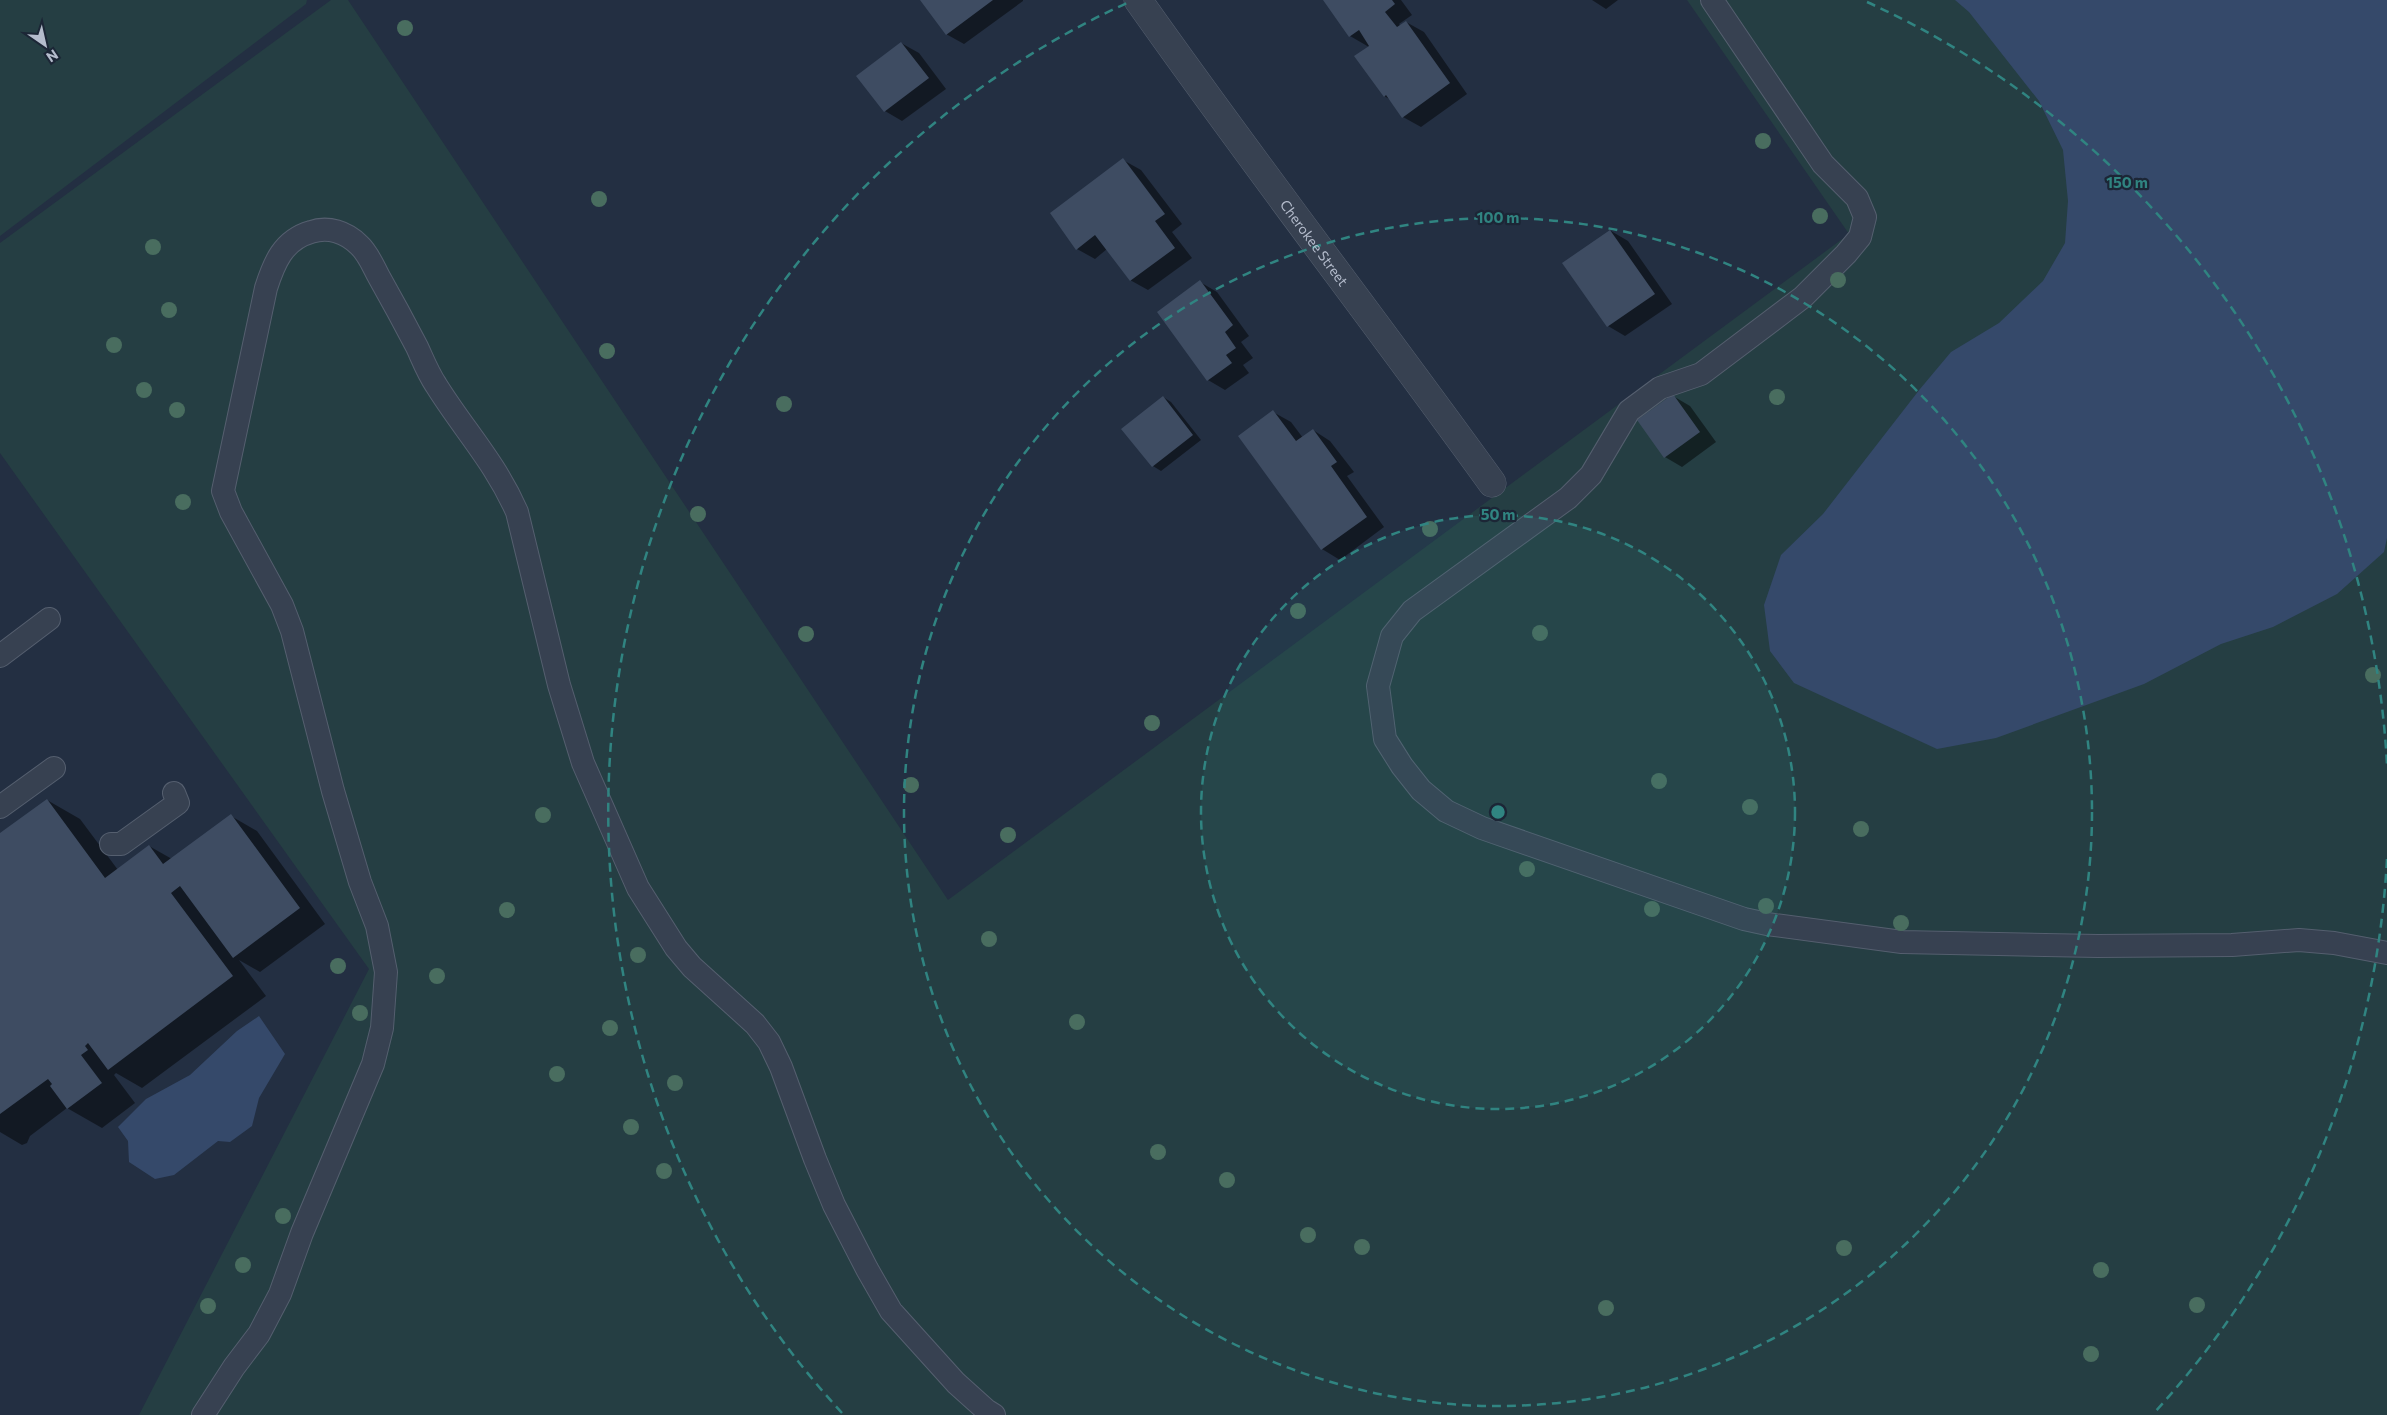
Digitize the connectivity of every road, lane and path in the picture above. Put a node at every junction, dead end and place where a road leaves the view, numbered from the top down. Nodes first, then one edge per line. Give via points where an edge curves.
1 (1138, 0) edge
2 (1712, 0) edge
3 (1492, 484) dead end
4 (49, 619) dead end
5 (0, 656) edge
6 (54, 768) dead end
7 (174, 793) dead end
8 (0, 807) edge
9 (111, 844) dead end
10 (2387, 954) edge
11 (203, 1415) edge
12 (994, 1415) edge

1 - 3 street, Cherokee Street
2 - 10 lane via 1823,164 1858,198 1865,217 1860,237 1803,297 1701,374 1660,388 1629,411 1591,475 1568,498 1412,611 1392,636 1378,686 1385,739 1402,766 1421,790 1446,811 1482,828 1744,919 1767,924 1880,940 1930,943 2223,945 2299,940 2334,943
4 - 5 lane
6 - 8 lane
7 - 9 lane via 178,803 121,844
11 - 12 lane via 259,1334 280,1294 302,1232 373,1064 382,1028 386,972 377,926 360,882 292,631 282,605 230,512 223,491 266,288 274,265 293,240 302,234 324,229 337,231 360,246 397,308 435,383 494,466 507,490 517,512 559,685 584,763 649,908 692,967 755,1024 769,1042 834,1205 892,1311 956,1383

